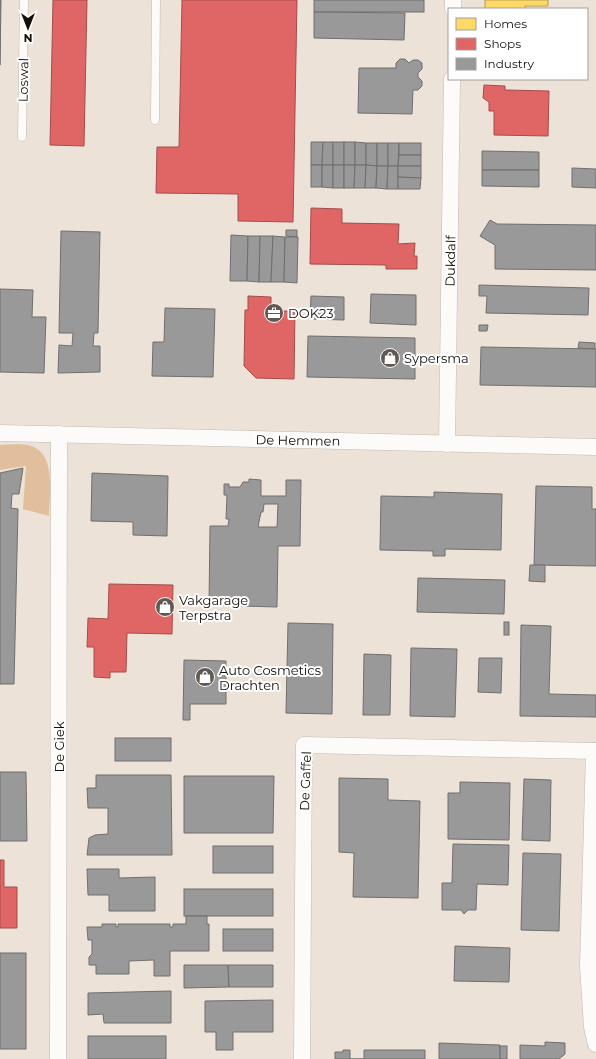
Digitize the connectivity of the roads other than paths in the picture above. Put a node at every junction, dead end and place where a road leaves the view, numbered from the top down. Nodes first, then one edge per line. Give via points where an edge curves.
1 (24, 0) edge
2 (156, 0) edge
3 (452, 80) edge
4 (155, 120) dead end
5 (22, 137) dead end
6 (0, 433) edge
7 (59, 434) junction
8 (447, 444) junction
9 (596, 447) edge
10 (595, 751) edge
11 (596, 1044) edge
12 (58, 1059) edge
13 (302, 1059) edge

1 - 5 lane, Loswal
2 - 4 lane
3 - 8 street, Dukdalf
6 - 7 street, De Hemmen
7 - 8 street, De Hemmen
7 - 12 street, De Giek
8 - 9 street, De Hemmen
10 - 11 street via 588,966 592,1027
10 - 13 street, De Gaffel via 304,745

